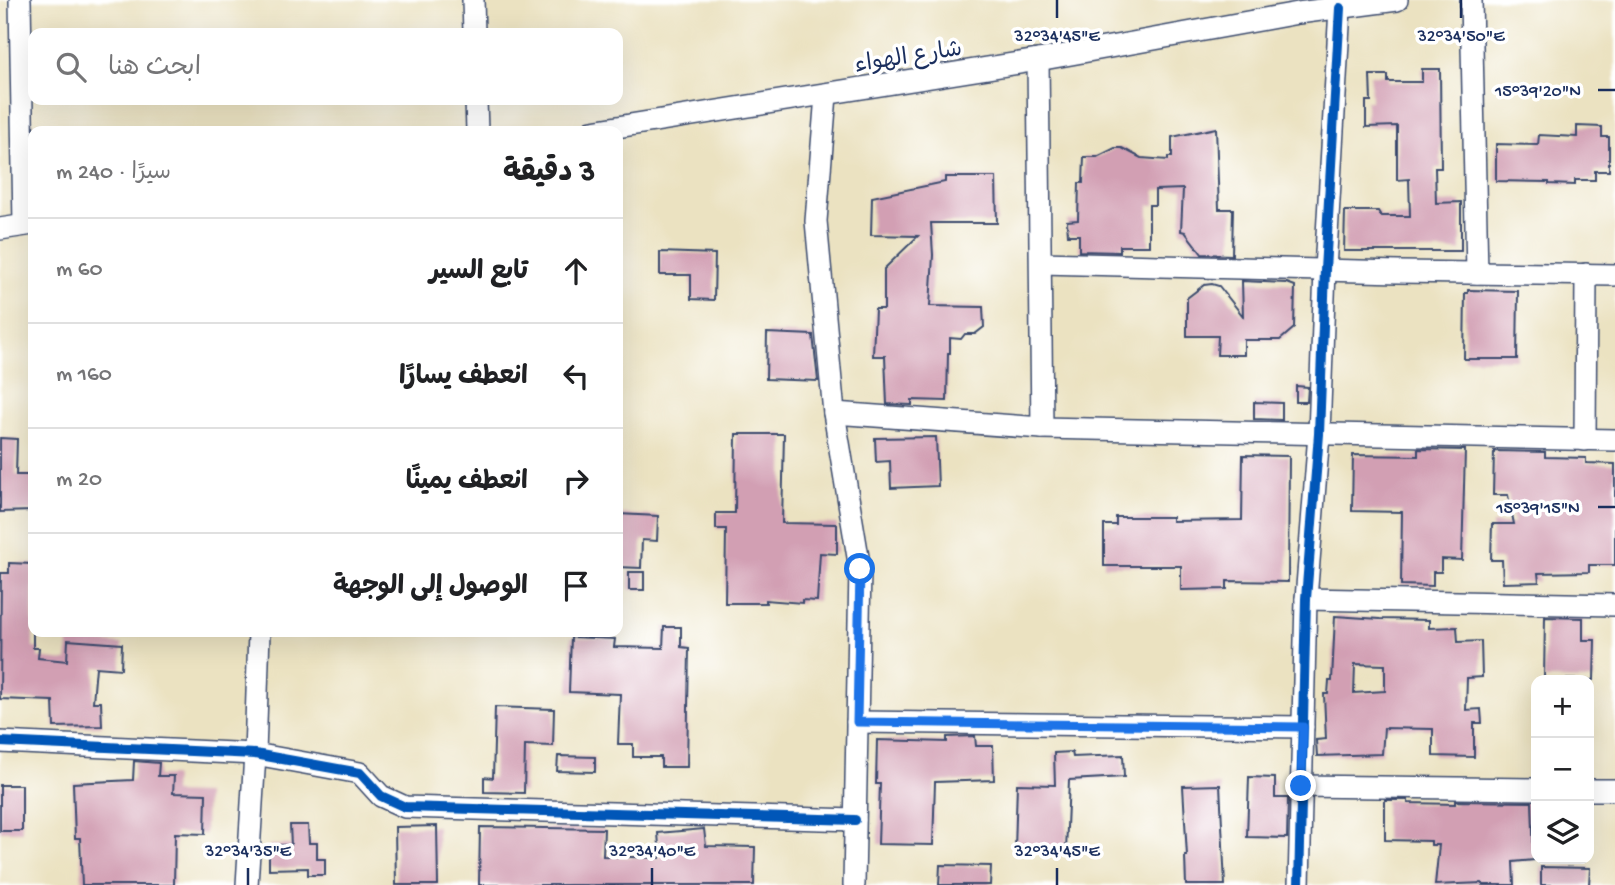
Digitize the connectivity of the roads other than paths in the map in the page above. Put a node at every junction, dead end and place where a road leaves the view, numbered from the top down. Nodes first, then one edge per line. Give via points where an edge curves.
1 (20, 0) edge
2 (473, 0) edge
3 (1397, 0) edge
4 (1471, 0) edge
5 (1297, 7) edge
6 (1340, 8) junction
7 (474, 28) edge
8 (1038, 60) junction
9 (826, 95) junction
10 (476, 105) edge
11 (477, 126) edge
12 (623, 126) edge
13 (28, 200) edge
14 (28, 225) edge
15 (0, 229) edge
16 (1041, 263) junction
17 (1325, 270) junction
18 (1477, 273) junction
19 (1586, 274) junction
20 (1615, 275) edge
21 (834, 413) junction
22 (1042, 428) junction
23 (1319, 435) junction
24 (1585, 440) junction
25 (1615, 440) edge
26 (1306, 599) junction
27 (1615, 605) edge
28 (259, 637) edge
29 (857, 722) junction
30 (1303, 727) junction
31 (0, 742) edge
32 (255, 754) junction
33 (1301, 786) junction
34 (1531, 789) edge
35 (1594, 790) edge
36 (1615, 790) edge
37 (855, 820) junction
38 (247, 885) edge
39 (854, 885) edge
40 (1299, 885) edge

1 - 13 street
2 - 7 street
3 - 6 street, شارع الهواء
4 - 18 street
5 - 6 street, شارع الهواء
5 - 8 street, شارع الهواء
6 - 17 street
8 - 9 street, شارع الهواء
8 - 16 street
9 - 12 street, شارع الهواء
9 - 21 street via 816,221
10 - 11 street
14 - 15 street
16 - 17 street
16 - 22 street
17 - 18 street
17 - 23 street
18 - 19 street
19 - 20 street
19 - 24 street
21 - 22 street
21 - 29 street via 860,569
22 - 23 street
23 - 24 street
23 - 26 street
24 - 25 street
26 - 27 street
26 - 30 street
28 - 32 street
29 - 30 street
29 - 37 street
30 - 33 street
31 - 32 street
32 - 37 street via 360,773 381,796 405,807
32 - 38 street
33 - 34 street
33 - 40 street
35 - 36 street
37 - 39 street

